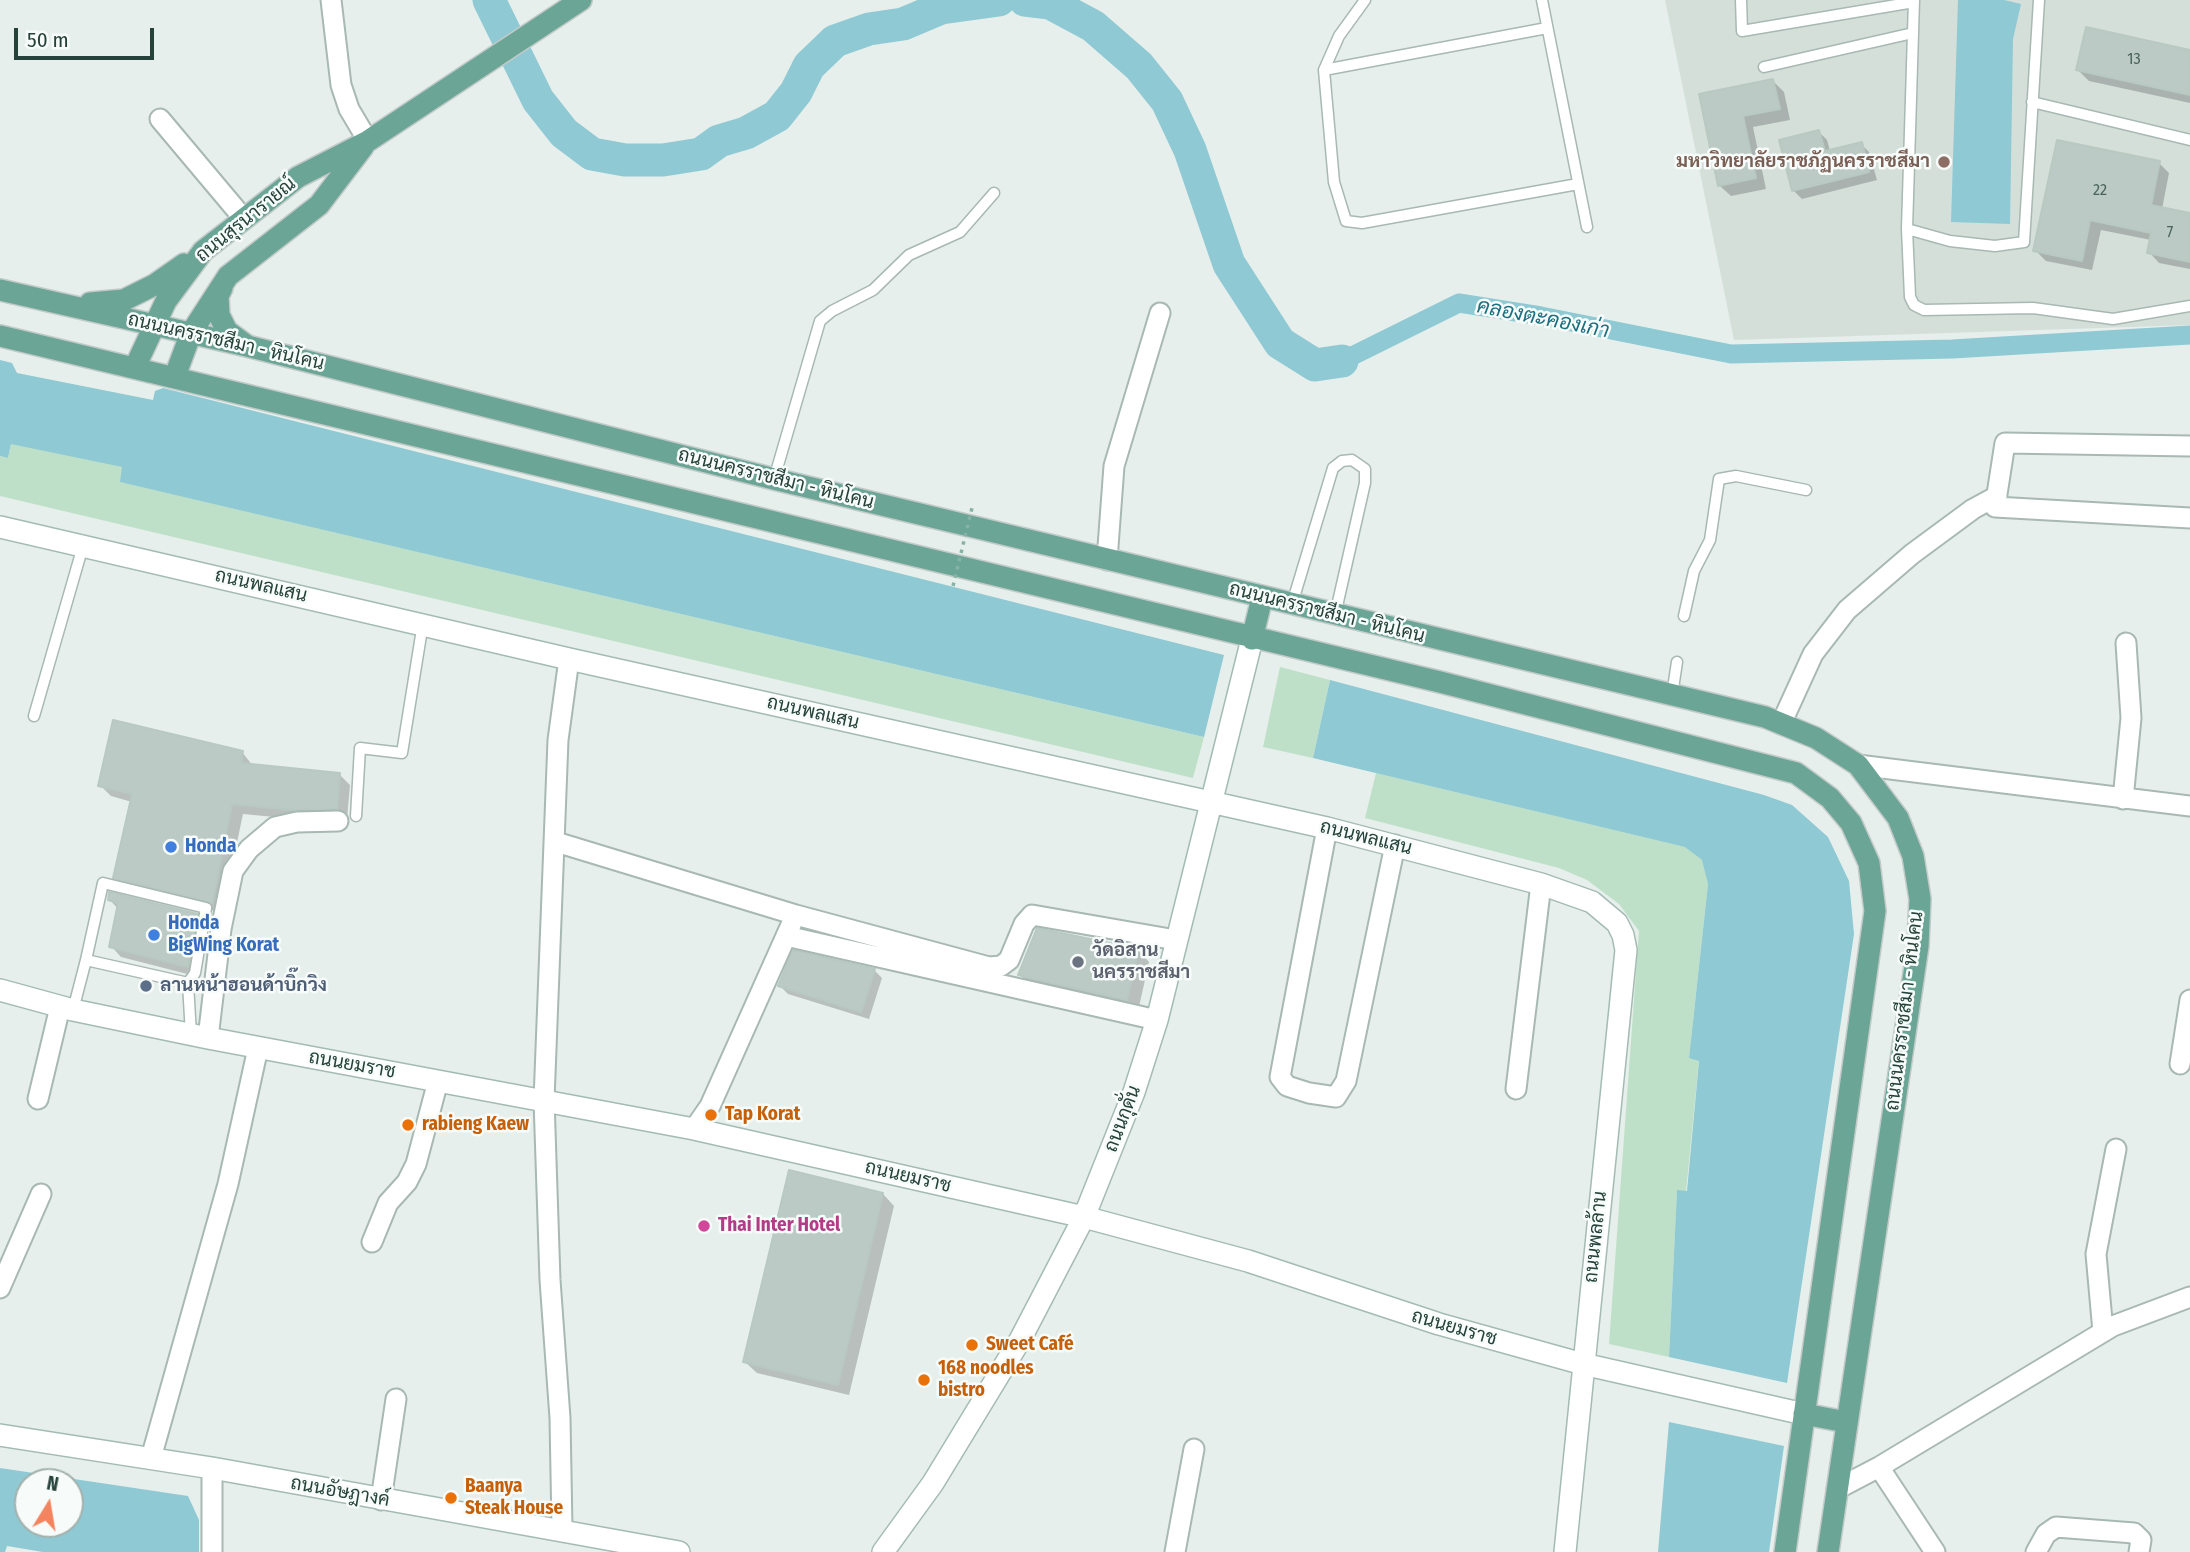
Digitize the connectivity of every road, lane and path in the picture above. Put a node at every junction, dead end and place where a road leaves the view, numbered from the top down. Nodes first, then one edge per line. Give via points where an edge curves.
1 (331, 0) edge
2 (581, 0) edge
3 (1365, 0) edge
4 (1542, 0) edge
5 (1741, 0) edge
6 (2039, 0) edge
7 (1914, 1) edge
8 (1547, 28) junction
9 (1913, 33) junction
10 (1764, 67) dead end
11 (1324, 70) junction
12 (2032, 102) junction
13 (160, 119) dead end
14 (2190, 140) edge
15 (368, 141) junction
16 (1578, 184) junction
17 (995, 193) dead end
18 (244, 219) junction
19 (1587, 227) dead end
20 (1908, 229) junction
21 (203, 251) junction
22 (228, 276) junction
23 (0, 290) edge
24 (68, 305) junction
25 (2190, 306) edge
26 (1160, 313) dead end
27 (153, 324) junction
28 (191, 333) junction
29 (0, 336) edge
30 (247, 346) junction
31 (135, 367) junction
32 (175, 376) junction
33 (2190, 446) edge
34 (774, 479) junction
35 (1806, 490) dead end
36 (1997, 496) junction
37 (972, 508) dead end
38 (2190, 518) edge
39 (0, 527) edge
40 (83, 545) junction
41 (1107, 560) junction
42 (953, 586) dead end
43 (1262, 598) junction
44 (1292, 605) junction
45 (1335, 615) junction
46 (1684, 615) dead end
47 (423, 623) junction
48 (1252, 639) junction
49 (2126, 643) dead end
50 (569, 659) junction
51 (1677, 662) dead end
52 (1672, 695) junction
53 (34, 716) dead end
54 (1781, 724) junction
55 (1858, 765) junction
56 (2123, 799) junction
57 (1212, 802) junction
58 (2190, 806) edge
59 (347, 818) joint
60 (1327, 828) junction
61 (556, 842) junction
62 (1395, 845) junction
63 (1541, 884) junction
64 (796, 915) junction
65 (1616, 923) joint
66 (786, 936) junction
67 (1176, 940) junction
68 (86, 960) junction
69 (188, 983) junction
70 (0, 990) edge
71 (2190, 1000) edge
72 (67, 1009) junction
73 (1157, 1020) junction
74 (200, 1036) junction
75 (258, 1048) junction
76 (2180, 1064) dead end
77 (438, 1081) junction
78 (1516, 1089) dead end
79 (37, 1100) dead end
80 (544, 1100) junction
81 (694, 1129) junction
82 (2116, 1149) dead end
83 (41, 1195) dead end
84 (1084, 1217) junction
85 (372, 1242) dead end
86 (0, 1288) edge
87 (2190, 1297) edge
88 (2103, 1332) junction
89 (1583, 1364) junction
90 (396, 1399) dead end
91 (1804, 1414) junction
92 (1846, 1422) junction
93 (0, 1435) edge
94 (1195, 1449) dead end
95 (151, 1458) junction
96 (1879, 1467) junction
97 (212, 1468) junction
98 (1836, 1489) junction
99 (381, 1500) junction
100 (562, 1529) junction
101 (212, 1552) edge
102 (680, 1552) edge
103 (883, 1552) edge
104 (1175, 1552) edge
105 (1565, 1552) edge
106 (1785, 1552) edge
107 (1828, 1552) edge
108 (1935, 1552) edge
109 (2036, 1552) edge
110 (2139, 1552) edge

1 - 15 street via 341,85
2 - 15 main road, ถนนสุรนารายณ์
3 - 11 lane via 1332,48
4 - 8 lane
5 - 7 lane via 1742,32
6 - 12 lane
7 - 9 lane
8 - 11 lane
8 - 16 lane
9 - 10 lane
9 - 20 lane
11 - 16 lane via 1334,182 1348,222
12 - 14 lane
12 - 20 lane via 2024,242 1995,246 1950,241
13 - 18 street
15 - 18 main road, ถนนสุรนารายณ์ via 298,177
15 - 22 main road, ถนนสุรนารายณ์ via 319,205
16 - 19 lane
17 - 34 lane via 960,232 909,255 873,290 820,321
18 - 21 main road, ถนนสุรนารายณ์
20 - 25 lane via 1910,298 1924,310 2033,308 2113,319
21 - 24 main road via 124,300
21 - 27 main road, ถนนสุรนารายณ์
22 - 28 main road, ถนนสุรนารายณ์
22 - 30 main road via 218,296 219,314 228,331
23 - 24 main road, ถนนนครราชสีมา - หินโคน
24 - 27 main road, ถนนนครราชสีมา - หินโคน
26 - 41 street via 1114,466
27 - 28 main road, ถนนนครราชสีมา - หินโคน
27 - 31 main road, ถนนสุรนารายณ์
28 - 30 main road, ถนนนครราชสีมา - หินโคน
28 - 32 main road, ถนนสุรนารายณ์
29 - 31 main road
30 - 34 main road, ถนนนครราชสีมา - หินโคน
31 - 32 main road
32 - 48 main road
33 - 36 street via 2005,443
34 - 41 main road, ถนนนครราชสีมา - หินโคน
35 - 46 lane via 1746,477 1721,477 1710,540 1694,571
36 - 38 street via 1995,508
36 - 54 street via 1912,554 1847,610 1813,654
37 - 42 path, bridge
39 - 40 street, ถนนพลแสน
40 - 47 street, ถนนพลแสน
40 - 53 lane
41 - 43 main road, ถนนนครราชสีมา - หินโคน
43 - 44 main road, ถนนนครราชสีมา - หินโคน
43 - 48 main road
44 - 45 main road, ถนนนครราชสีมา - หินโคน
44 - 45 lane via 1333,468 1352,460 1365,469 1365,483
45 - 52 main road, ถนนนครราชสีมา - หินโคน
47 - 50 street, ถนนพลแสน
47 - 59 lane via 402,753 360,748
48 - 57 street, ถนนกุดั่น
48 - 91 main road via 1796,773 1830,798 1851,823 1869,863 1875,911
49 - 56 street via 2131,718
50 - 57 street, ถนนพลแสน
50 - 61 street via 558,740
51 - 52 lane
52 - 54 main road, ถนนนครราชสีมา - หินโคน
54 - 55 main road, ถนนนครราชสีมา - หินโคน via 1816,738
55 - 56 street
55 - 92 main road, ถนนนครราชสีมา - หินโคน via 1898,818 1913,856 1920,899 1916,959
56 - 58 street
57 - 60 street, ถนนพลแสน
57 - 67 street, ถนนกุดั่น
59 - 74 street via 275,827 249,849 233,871
60 - 62 street, ถนนพลแสน
60 - 62 street via 1280,1076 1287,1086 1308,1093 1334,1098 1343,1091
61 - 64 street
61 - 80 street
62 - 63 street, ถนนพลแสน
63 - 65 street, ถนนพลแสน via 1592,902
63 - 78 street
64 - 66 street
64 - 67 street via 993,967 1009,960 1032,915
65 - 89 street, ถนนพลล้าน via 1626,950
66 - 73 street
66 - 81 street via 710,1106
67 - 73 street, ถนนกุดั่น
68 - 69 lane
68 - 69 lane via 103,883 206,908 195,973
68 - 72 lane
69 - 74 lane
70 - 72 street, ถนนยมราช
71 - 76 street
72 - 74 street, ถนนยมราช
72 - 79 street
73 - 84 street, ถนนกุดั่น
74 - 75 street, ถนนยมราช
75 - 77 street, ถนนยมราช
75 - 95 street via 228,1184
77 - 80 street, ถนนยมราช
77 - 85 street via 416,1164 388,1203
80 - 81 street, ถนนยมราช
80 - 100 street
81 - 84 street, ถนนยมราช
82 - 88 street via 2096,1254
83 - 86 street
84 - 89 street, ถนนยมราช via 1248,1261 1439,1324
84 - 103 street, ถนนกุดั่น via 1020,1340 933,1483
87 - 88 street
88 - 96 street
89 - 91 street, ถนนยมราช
89 - 105 street, ถนนพลล้าน
90 - 99 street
91 - 92 main road
91 - 106 main road
92 - 98 main road, ถนนนครราชสีมา - หินโคน
93 - 95 street, ถนนอัษฎางค์
94 - 104 street
95 - 97 street, ถนนอัษฎางค์
96 - 98 street
96 - 108 street
97 - 99 street, ถนนอัษฎางค์
97 - 101 street
98 - 107 main road, ถนนนครราชสีมา - หินโคน
99 - 100 street, ถนนอัษฎางค์
100 - 102 street, ถนนอัษฎางค์
109 - 110 street via 2056,1527 2134,1533 2141,1540

